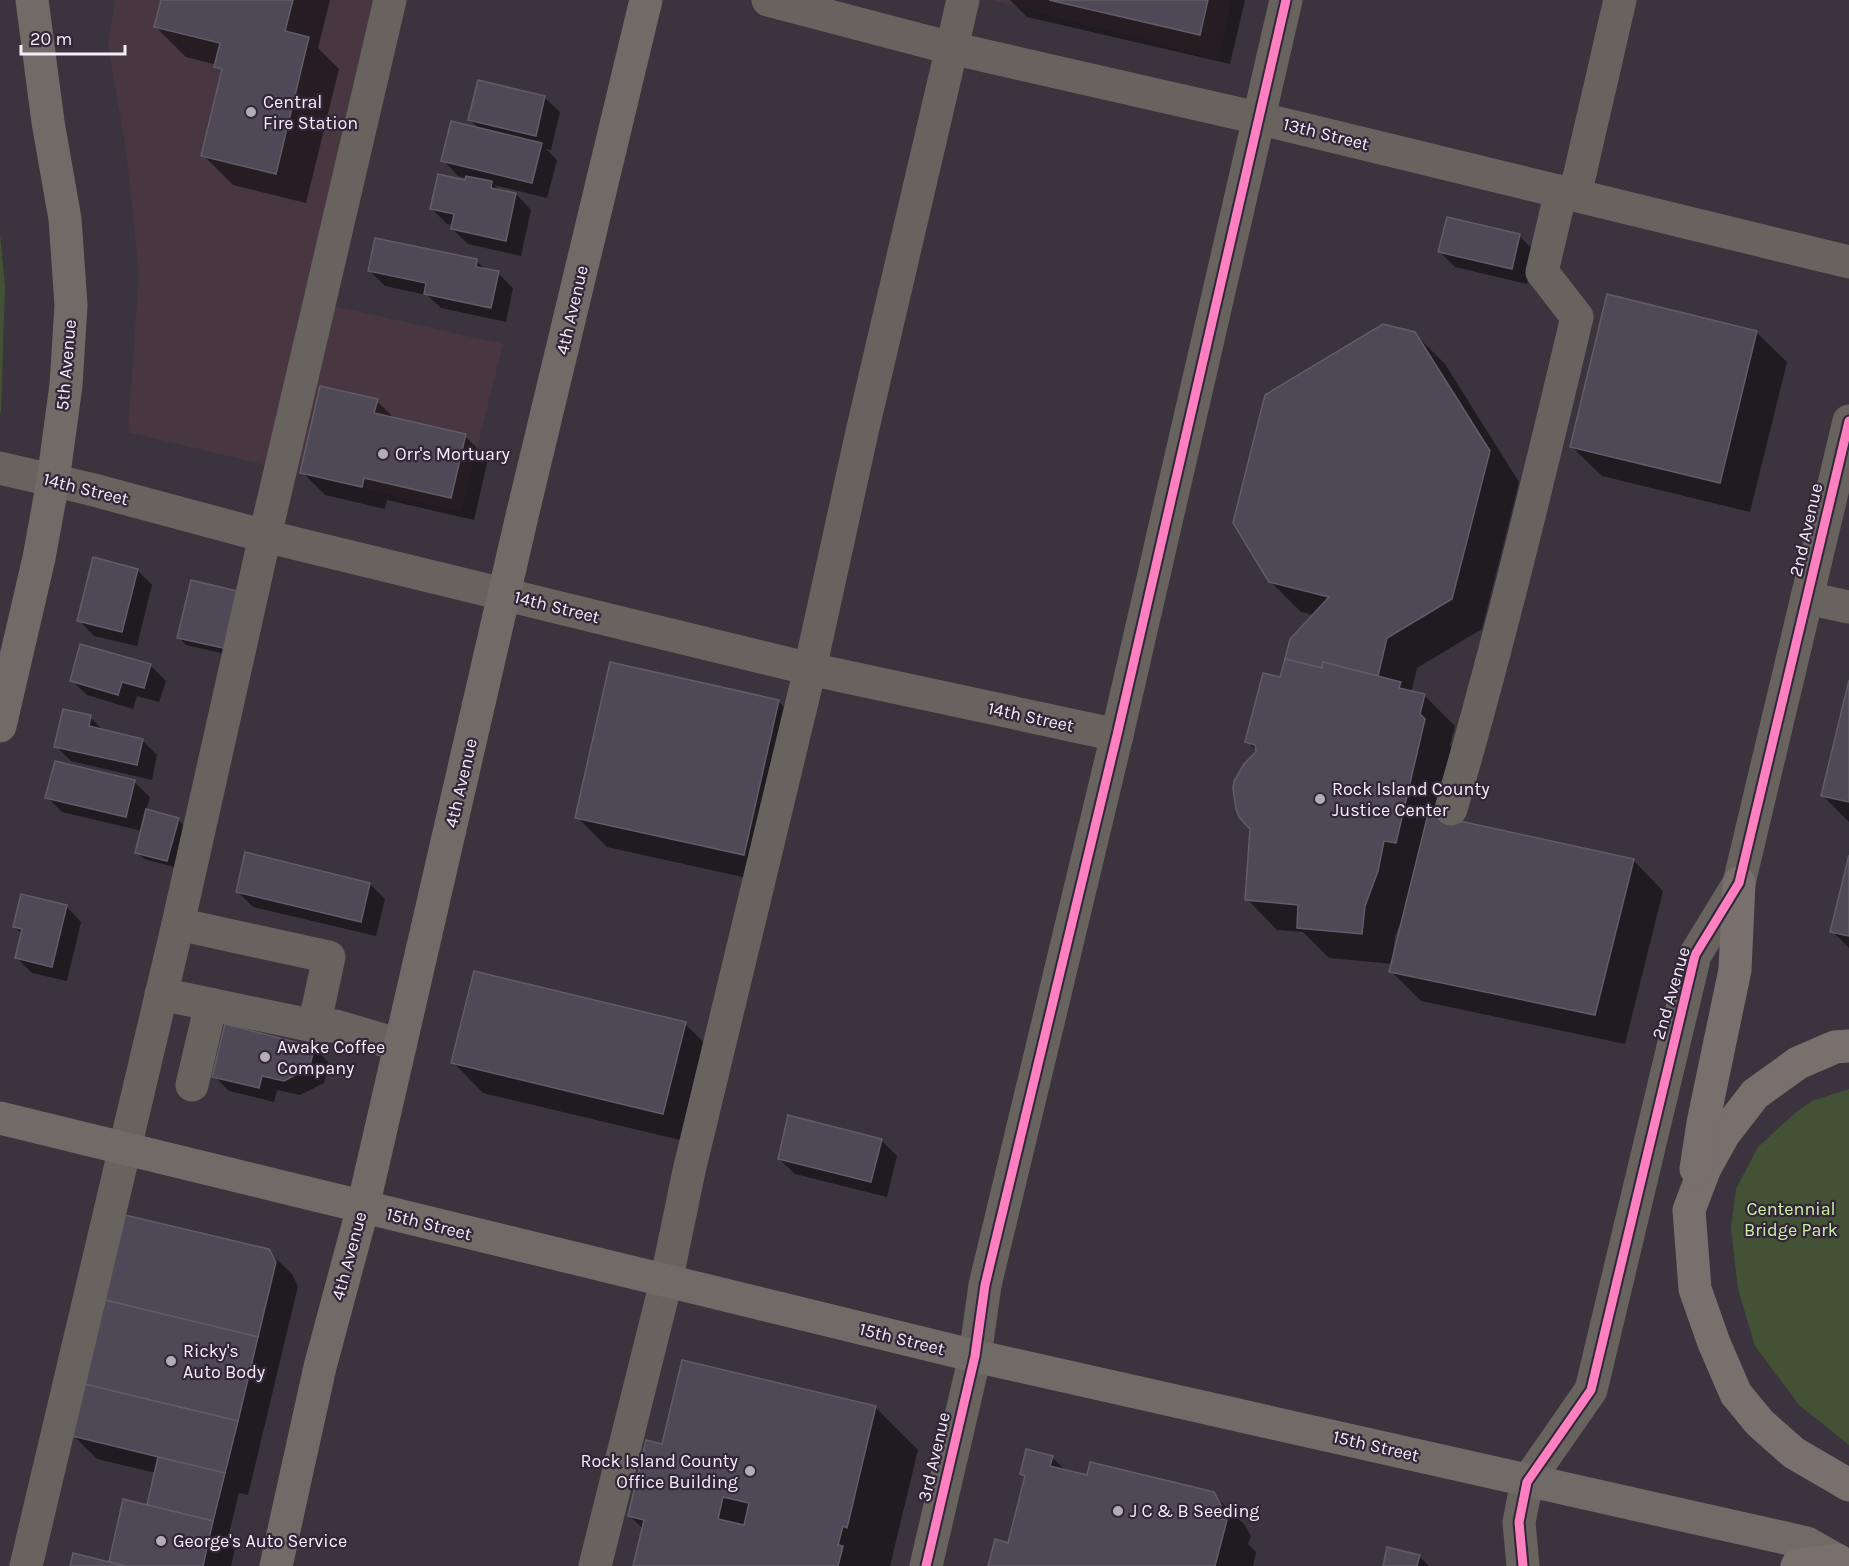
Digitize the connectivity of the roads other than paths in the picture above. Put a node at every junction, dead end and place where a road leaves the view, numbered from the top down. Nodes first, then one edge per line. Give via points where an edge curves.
1 (32, 0) edge
2 (390, 0) edge
3 (646, 0) edge
4 (768, 0) edge
5 (963, 0) edge
6 (1286, 0) edge
7 (1620, 0) edge
8 (951, 48) junction
9 (1258, 118) junction
10 (1568, 193) junction
11 (1849, 262) edge
12 (1849, 421) edge
13 (0, 468) edge
14 (53, 481) junction
15 (265, 536) junction
16 (505, 594) junction
17 (1807, 598) junction
18 (1849, 607) edge
19 (810, 669) junction
20 (0, 726) edge
21 (1117, 735) junction
22 (1451, 809) dead end
23 (1739, 883) junction
24 (178, 924) junction
25 (160, 994) junction
26 (212, 1004) junction
27 (314, 1026) junction
28 (400, 1045) junction
29 (1849, 1046) edge
30 (192, 1085) dead end
31 (0, 1118) edge
32 (125, 1148) junction
33 (363, 1207) junction
34 (1689, 1210) junction
35 (666, 1282) junction
36 (975, 1356) junction
37 (1527, 1482) junction
38 (1849, 1485) edge
39 (1802, 1555) edge
40 (1844, 1555) edge
41 (26, 1566) edge
42 (276, 1566) edge
43 (595, 1566) edge
44 (926, 1566) edge
45 (1523, 1566) edge

1 - 14 main road, 5th Avenue via 65,219 71,305 66,385
2 - 15 street
3 - 16 main road, 4th Avenue
4 - 8 street, 13th Street
5 - 8 street
6 - 9 street, 3rd Avenue
7 - 10 street
8 - 9 street, 13th Street
8 - 19 street
9 - 10 street, 13th Street
9 - 21 street, 3rd Avenue
10 - 11 street, 13th Street
10 - 22 street via 1542,272 1576,317 1532,509
12 - 17 street, 2nd Avenue
13 - 14 street, 14th Street
14 - 15 street, 14th Street
14 - 20 main road, 5th Avenue
15 - 16 street, 14th Street
15 - 24 street
16 - 19 street, 14th Street
16 - 28 main road, 4th Avenue
17 - 18 street
17 - 23 street, 2nd Avenue
19 - 21 street, 14th Street
19 - 35 street
21 - 36 street, 3rd Avenue via 985,1285
23 - 34 highway via 1736,970
23 - 37 street, 2nd Avenue via 1692,965 1591,1390
24 - 25 street
24 - 27 street via 329,957
25 - 26 street
25 - 32 street
26 - 27 street
26 - 30 street
27 - 28 street via 336,1026
28 - 33 main road, 4th Avenue
29 - 34 highway via 1835,1047 1798,1063 1755,1094 1724,1134 1705,1168
31 - 32 main road, 15th Street
32 - 33 main road, 15th Street
32 - 41 street
33 - 35 main road, 15th Street
33 - 42 main road, 4th Avenue via 320,1367
34 - 38 highway via 1695,1289 1736,1394 1760,1423 1794,1453
35 - 36 main road, 15th Street
35 - 43 street
36 - 37 main road, 15th Street
36 - 44 street, 3rd Avenue
37 - 39 main road, 15th Street
37 - 45 street, 2nd Avenue via 1519,1522
39 - 40 highway

